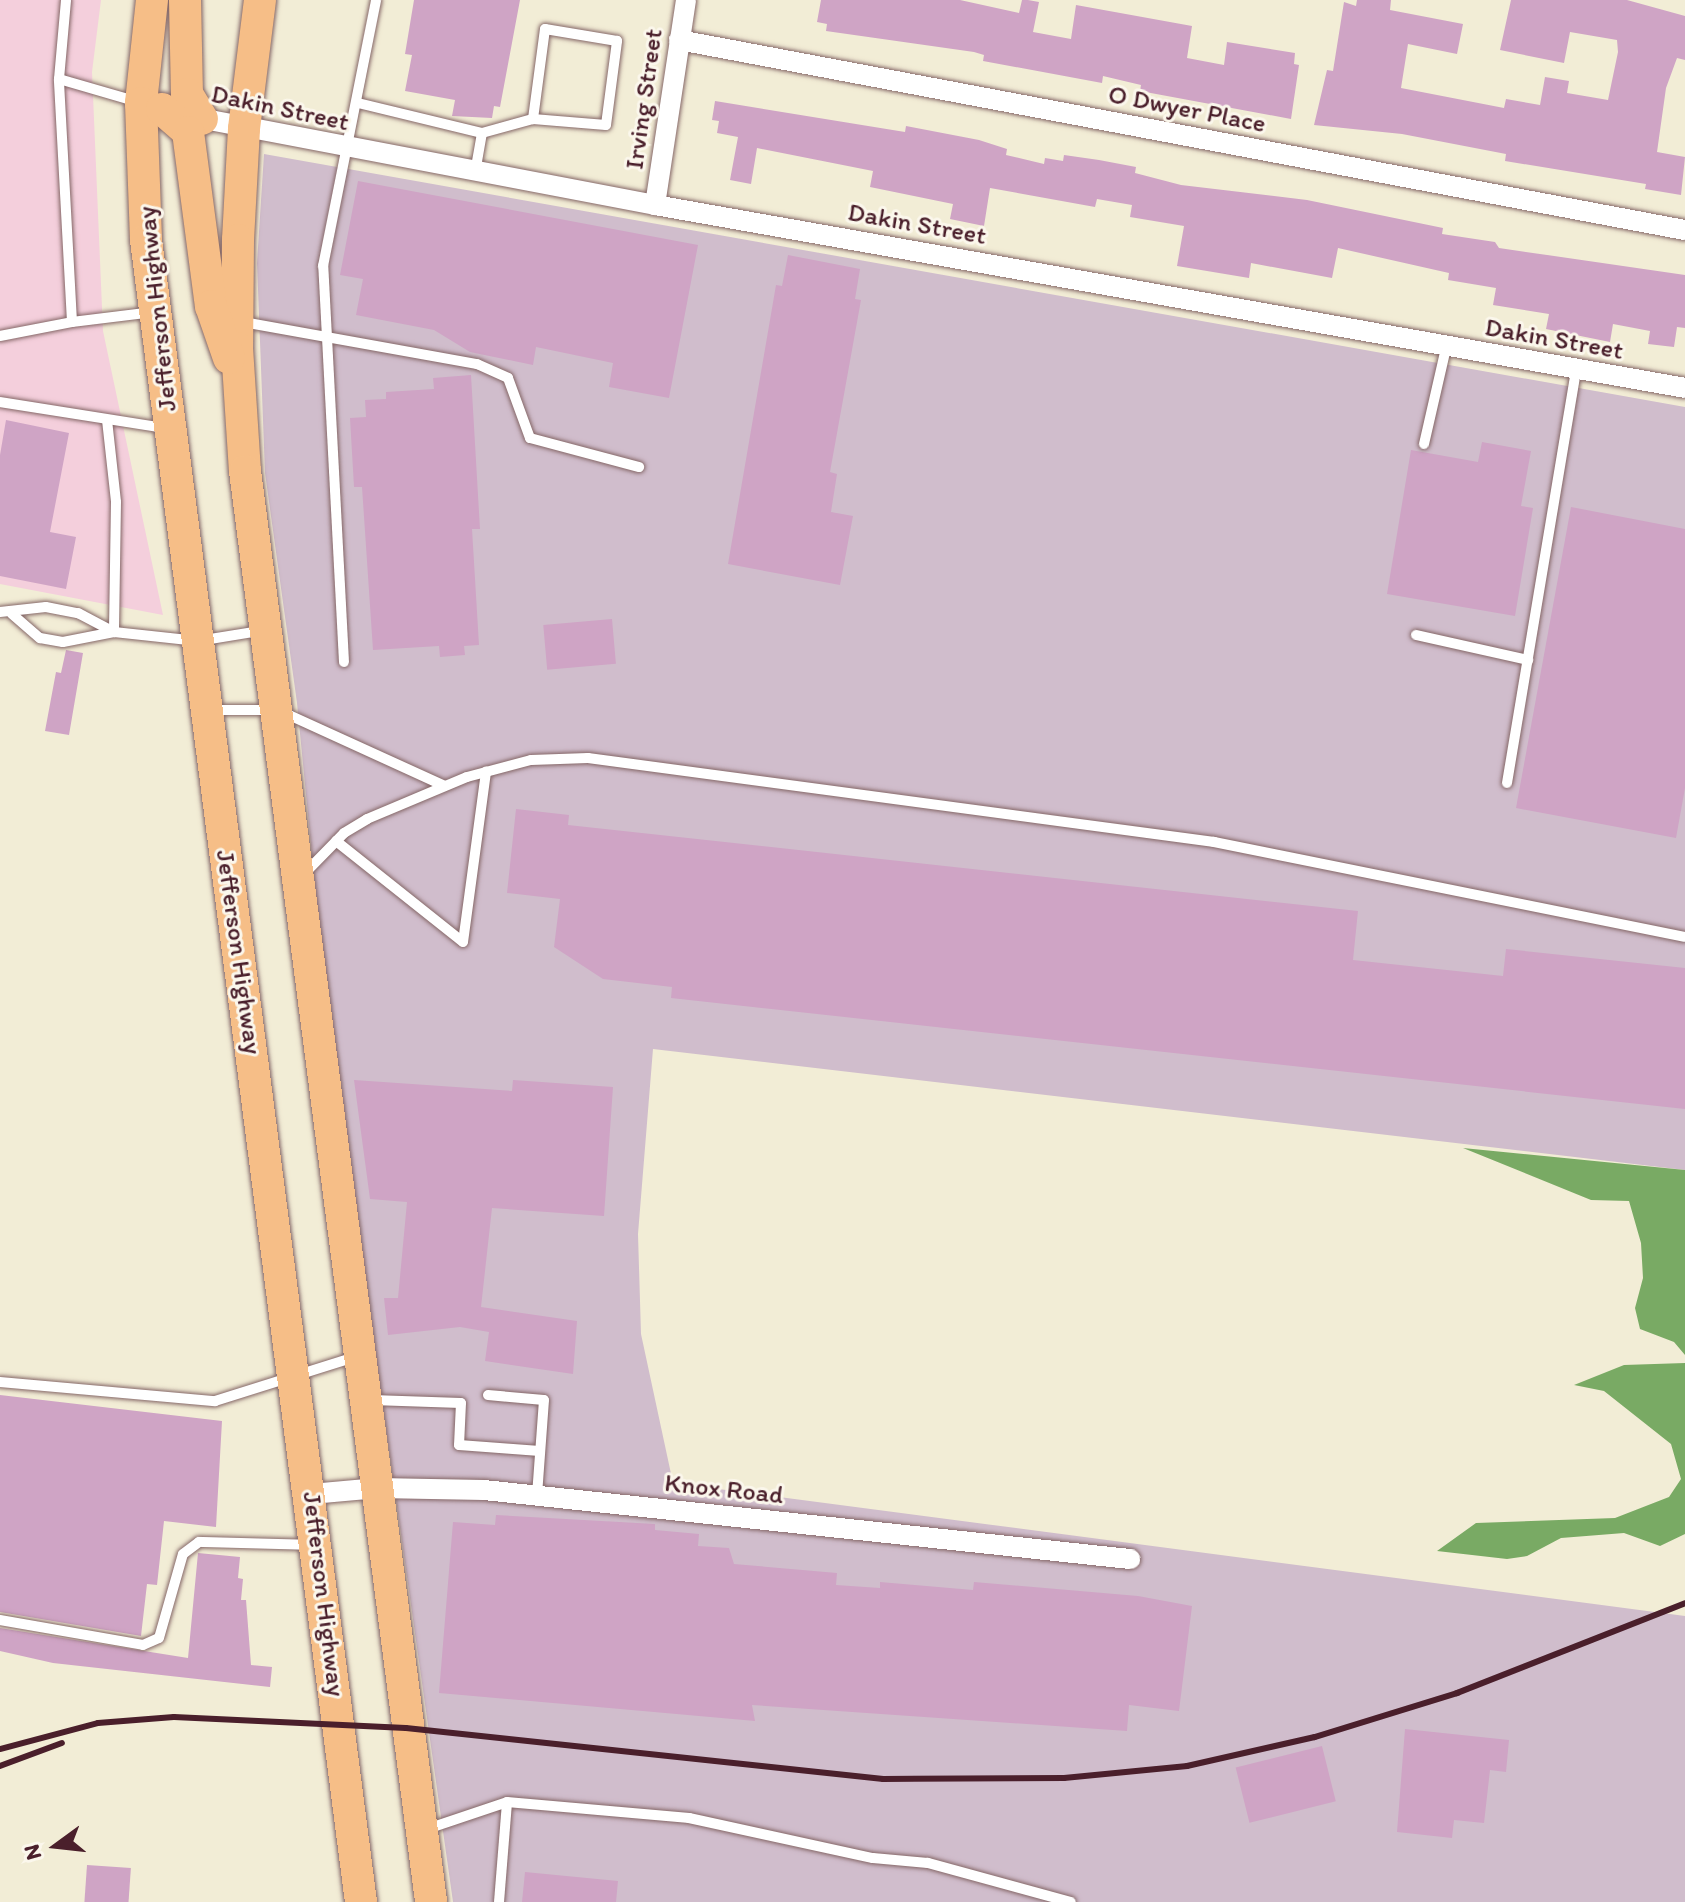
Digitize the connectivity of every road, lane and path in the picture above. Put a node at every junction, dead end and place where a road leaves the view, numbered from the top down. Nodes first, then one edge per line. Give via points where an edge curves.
1 (66, 0) edge
2 (152, 0) edge
3 (185, 0) edge
4 (260, 0) edge
5 (376, 0) edge
6 (686, 0) edge
7 (679, 40) junction
8 (59, 79) junction
9 (358, 103) junction
10 (152, 106) junction
11 (202, 119) junction
12 (533, 119) junction
13 (244, 129) junction
14 (482, 133) junction
15 (350, 149) junction
16 (475, 172) junction
17 (655, 205) junction
18 (1685, 230) edge
19 (155, 312) junction
20 (237, 321) junction
21 (72, 322) junction
22 (0, 336) edge
23 (326, 337) junction
24 (1446, 348) junction
25 (1576, 369) junction
26 (239, 375) junction
27 (1685, 388) edge
28 (0, 402) edge
29 (107, 420) junction
30 (170, 428) junction
31 (1424, 444) dead end
32 (639, 467) dead end
33 (0, 612) edge
34 (12, 614) junction
35 (266, 630) junction
36 (114, 632) junction
37 (1416, 635) dead end
38 (198, 641) junction
39 (1528, 660) junction
40 (344, 662) dead end
41 (206, 710) junction
42 (278, 710) junction
43 (486, 772) junction
44 (1507, 783) dead end
45 (445, 786) junction
46 (336, 841) junction
47 (298, 880) junction
48 (1685, 937) edge
49 (360, 1355) junction
50 (295, 1372) junction
51 (0, 1382) edge
52 (488, 1395) dead end
53 (366, 1400) junction
54 (540, 1451) junction
55 (378, 1488) junction
56 (311, 1494) junction
57 (537, 1496) junction
58 (317, 1545) junction
59 (1130, 1559) dead end
60 (0, 1620) edge
61 (507, 1802) junction
62 (422, 1830) junction
63 (361, 1902) edge
64 (431, 1902) edge
65 (499, 1902) edge
66 (1071, 1902) edge

1 - 8 lane
2 - 10 main road, Jefferson Highway
3 - 11 main road via 187,94
4 - 13 main road
5 - 9 lane
6 - 7 street, Irving Street
7 - 17 street, Irving Street
7 - 18 street, O Dwyer Place
8 - 10 lane
8 - 21 lane
9 - 14 lane
9 - 15 lane
10 - 11 street, Dakin Street
10 - 19 main road, Jefferson Highway via 146,240
10 - 26 main road via 188,132 211,306
11 - 13 street, Dakin Street
12 - 12 lane via 606,125 617,41 545,29
12 - 14 lane
13 - 15 street, Dakin Street
13 - 20 main road
14 - 16 lane
15 - 16 street, Dakin Street
15 - 23 lane via 323,266
16 - 17 street, Dakin Street
17 - 24 street, Dakin Street
19 - 21 lane
19 - 30 main road, Jefferson Highway
20 - 23 lane
20 - 26 main road
21 - 22 lane
23 - 32 lane via 477,364 508,378 530,438
23 - 40 lane
24 - 25 street, Dakin Street
24 - 31 lane
25 - 27 street, Dakin Street
25 - 39 lane
26 - 35 main road via 245,471
28 - 29 lane
29 - 30 lane
29 - 36 lane via 116,502
30 - 38 main road, Jefferson Highway
33 - 34 lane
34 - 36 lane via 46,607 78,613
34 - 36 lane via 40,638 63,642
35 - 38 lane
35 - 42 main road
36 - 38 lane
37 - 39 lane
38 - 41 main road, Jefferson Highway
39 - 44 lane
41 - 42 lane
41 - 50 main road, Jefferson Highway
42 - 45 lane
42 - 47 main road
43 - 45 lane
43 - 46 lane via 463,942
43 - 48 lane via 531,760 588,758 1214,842
45 - 46 lane via 367,819
46 - 47 lane
47 - 49 main road
49 - 50 lane
49 - 53 main road
50 - 51 lane via 215,1401
50 - 56 main road, Jefferson Highway
52 - 54 lane via 544,1400
53 - 54 lane via 461,1403 459,1445
53 - 55 main road
54 - 57 lane
55 - 56 street, Knox Road
55 - 57 street, Knox Road
55 - 62 main road
56 - 58 main road, Jefferson Highway
57 - 59 street, Knox Road
58 - 60 lane via 199,1542 183,1554 159,1638 143,1645
58 - 63 main road, Jefferson Highway
61 - 62 lane
61 - 65 lane
61 - 66 lane via 689,1818 873,1858 928,1863
62 - 64 main road

